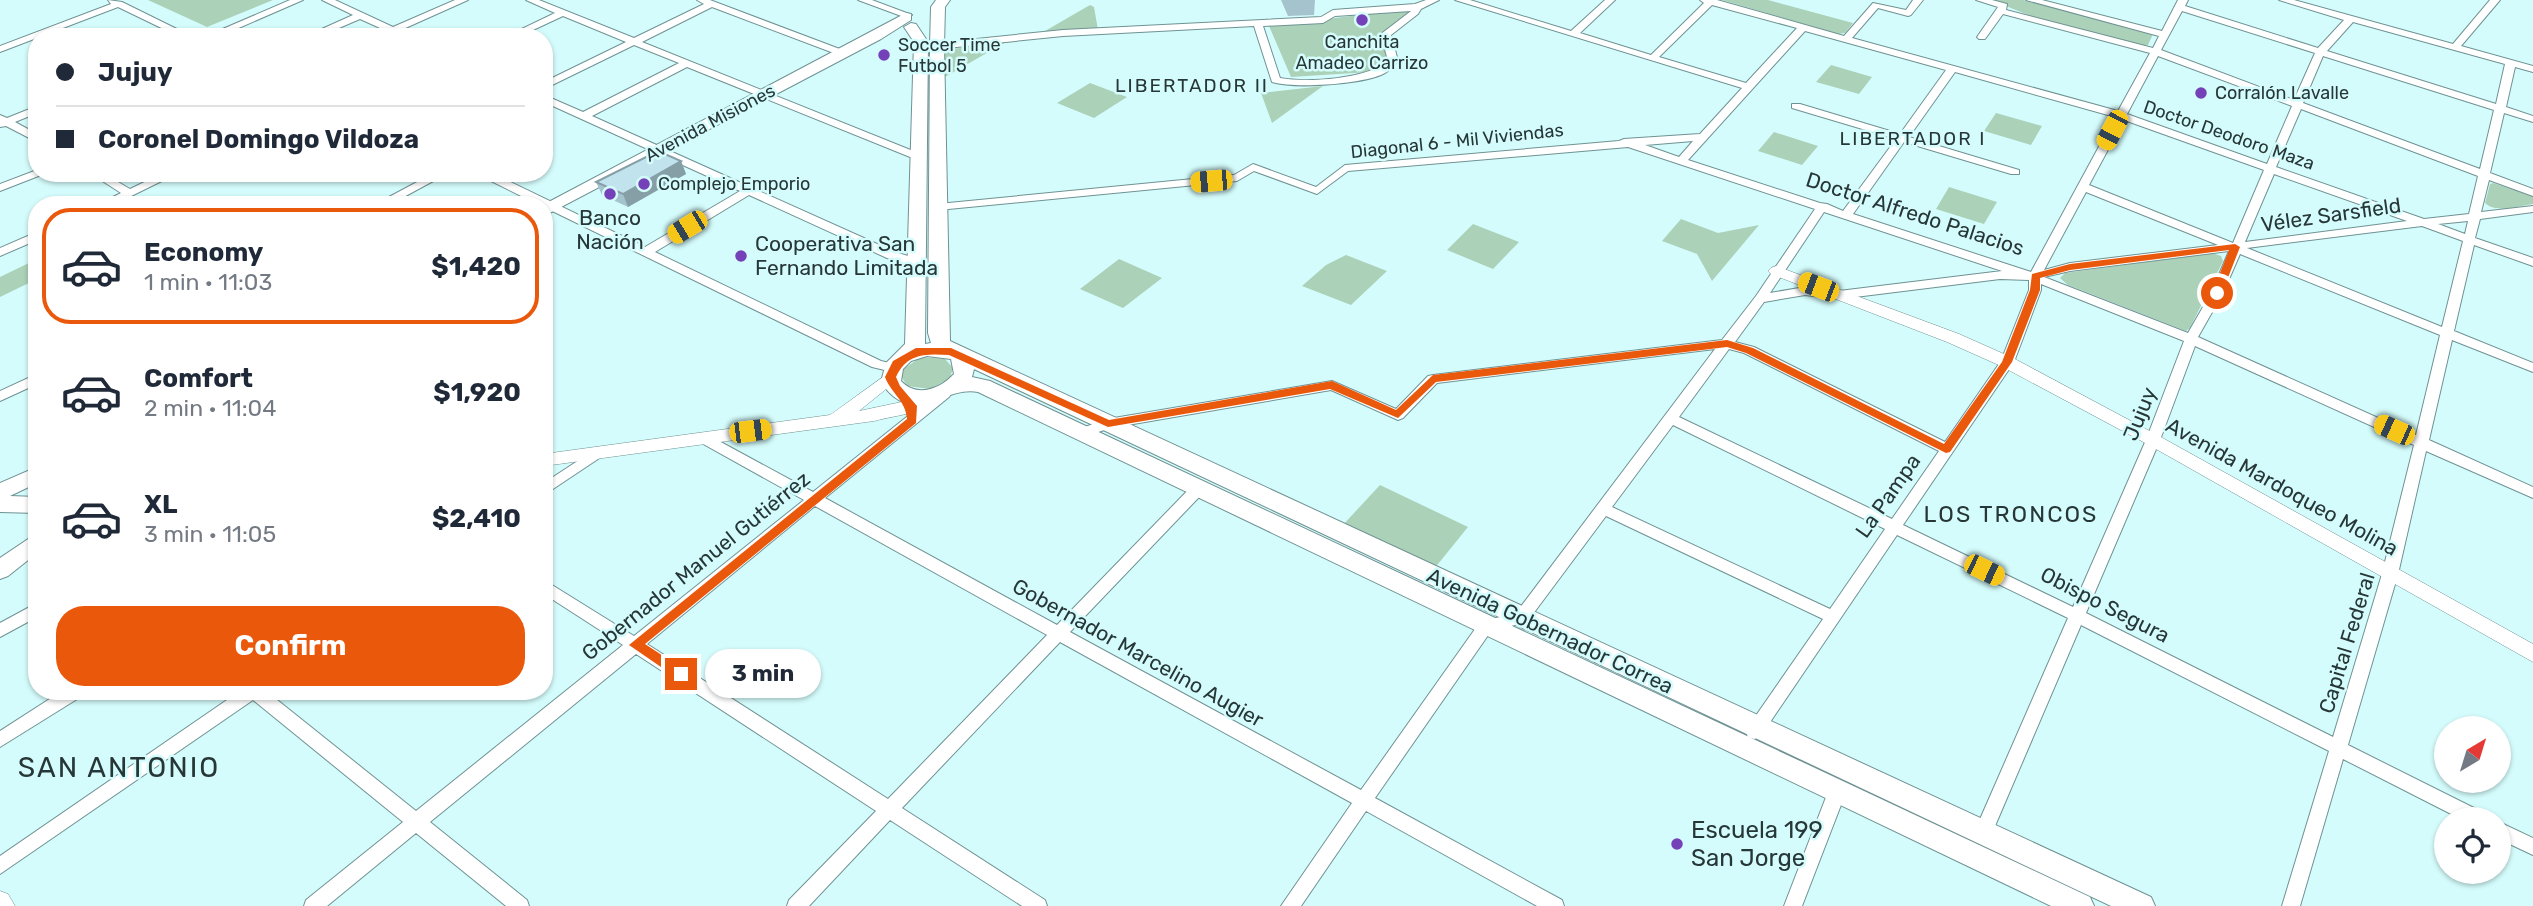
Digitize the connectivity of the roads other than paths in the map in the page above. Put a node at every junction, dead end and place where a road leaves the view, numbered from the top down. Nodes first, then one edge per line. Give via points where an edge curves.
1 (298, 0) edge
2 (327, 0) edge
3 (463, 0) edge
4 (531, 0) edge
5 (863, 0) edge
6 (913, 0) edge
7 (1434, 0) edge
8 (1460, 0) edge
9 (1509, 0) edge
10 (1610, 0) edge
11 (1709, 0) edge
12 (1918, 0) edge
13 (1981, 0) edge
14 (2031, 0) edge
15 (2284, 0) edge
16 (2495, 0) edge
17 (115, 2) edge
18 (706, 2) edge
19 (1415, 3) edge
20 (2181, 4) edge
21 (942, 6) edge
22 (2003, 8) junction
23 (1496, 11) junction
24 (563, 13) junction
25 (361, 15) junction
26 (2350, 19) junction
27 (909, 22) junction
28 (1257, 22) junction
29 (1803, 27) junction
30 (52, 28) edge
31 (169, 28) edge
32 (231, 28) edge
33 (330, 28) edge
34 (389, 28) edge
35 (398, 28) edge
36 (530, 28) edge
37 (1573, 34) junction
38 (2164, 34) junction
39 (1982, 37) dead end
40 (28, 38) edge
41 (25, 39) junction
42 (1846, 39) junction
43 (28, 41) edge
44 (634, 41) junction
45 (937, 46) junction
46 (2455, 47) junction
47 (0, 49) edge
48 (2154, 51) junction
49 (2320, 52) junction
50 (842, 53) junction
51 (1653, 58) junction
52 (2511, 62) junction
53 (687, 63) junction
54 (1952, 69) junction
55 (2533, 69) edge
56 (553, 82) edge
57 (1748, 87) junction
58 (765, 94) junction
59 (553, 102) edge
60 (557, 104) junction
61 (553, 106) edge
62 (1796, 106) dead end
63 (2296, 106) junction
64 (2501, 109) junction
65 (28, 112) edge
66 (2119, 115) junction
67 (583, 116) junction
68 (2533, 119) edge
69 (2, 121) edge
70 (28, 134) edge
71 (1703, 137) junction
72 (1902, 138) junction
73 (1624, 142) junction
74 (659, 150) junction
75 (919, 157) junction
76 (1682, 160) junction
77 (2272, 169) junction
78 (2015, 172) dead end
79 (2485, 176) junction
80 (28, 177) edge
81 (110, 182) edge
82 (153, 182) edge
83 (425, 182) edge
84 (500, 182) edge
85 (2082, 186) junction
86 (0, 188) edge
87 (748, 191) junction
88 (129, 193) junction
89 (2533, 193) edge
90 (122, 196) edge
91 (398, 196) edge
92 (526, 196) edge
93 (553, 206) edge
94 (1823, 206) junction
95 (938, 207) junction
96 (2533, 209) edge
97 (553, 210) edge
98 (1847, 214) junction
99 (2475, 217) junction
100 (2421, 222) junction
101 (28, 239) edge
102 (2469, 240) junction
103 (2235, 247) junction
104 (647, 251) junction
105 (0, 252) edge
106 (2533, 262) edge
107 (917, 263) junction
108 (1776, 271) junction
109 (2035, 276) junction
110 (1839, 295) junction
111 (1760, 299) junction
112 (2445, 333) junction
113 (2191, 339) junction
114 (1727, 344) junction
115 (909, 354) junction
116 (955, 354) junction
117 (2007, 362) junction
118 (2533, 368) edge
119 (28, 383) edge
120 (947, 391) junction
121 (901, 392) junction
122 (0, 397) edge
123 (1672, 419) junction
124 (823, 422) junction
125 (1108, 424) junction
126 (1081, 433) junction
127 (701, 437) junction
128 (2153, 440) junction
129 (2419, 442) junction
130 (1946, 449) junction
131 (600, 452) junction
132 (553, 459) edge
133 (28, 478) edge
134 (553, 484) edge
135 (1198, 489) junction
136 (0, 492) edge
137 (2533, 493) edge
138 (815, 499) junction
139 (0, 504) edge
140 (28, 505) edge
141 (1604, 509) junction
142 (1893, 526) junction
143 (28, 548) edge
144 (28, 556) edge
145 (4, 567) edge
146 (2390, 574) junction
147 (553, 592) edge
148 (28, 614) edge
149 (2076, 615) junction
150 (1831, 616) junction
151 (1521, 618) junction
152 (1486, 626) junction
153 (0, 631) edge
154 (1059, 634) junction
155 (635, 645) junction
156 (2533, 654) edge
157 (61, 700) edge
158 (241, 700) edge
159 (265, 700) edge
160 (1751, 738) junction
161 (0, 740) edge
162 (2337, 747) junction
163 (1838, 792) junction
164 (1363, 801) junction
165 (2454, 807) edge
166 (890, 808) junction
167 (416, 822) junction
168 (1983, 833) junction
169 (2511, 836) edge
170 (2533, 847) edge
171 (0, 866) edge
172 (313, 906) edge
173 (520, 906) edge
174 (796, 906) edge
175 (1038, 906) edge
176 (1290, 906) edge
177 (1555, 906) edge
178 (1793, 906) edge
179 (2080, 906) edge
180 (2141, 906) edge
181 (2291, 906) edge

1 - 32 street
2 - 25 street
3 - 35 street
4 - 24 street
5 - 27 street
6 - 27 main road
7 - 19 street
8 - 23 street
9 - 23 street
10 - 37 street
11 - 29 street, Doctor Deodoro Maza
11 - 51 street
12 - 42 street via 1908,13 1876,5
13 - 22 street
14 - 38 street
15 - 26 street
16 - 46 street
17 - 30 street
17 - 31 street
18 - 44 street
18 - 50 street
19 - 28 street via 1333,13 1322,20
19 - 28 street via 1415,12 1386,34 1393,61 1372,75 1292,83 1276,80
20 - 38 street, La Pampa
20 - 49 street
21 - 27 main road, Avenida Misiones via 929,26
21 - 45 main road
22 - 39 street
22 - 48 street
23 - 37 street
24 - 36 street
24 - 44 street
25 - 33 street
25 - 34 street
26 - 46 street
26 - 49 street, Jujuy
27 - 50 main road, Avenida Misiones
27 - 75 main road via 921,41
28 - 45 street via 1063,33
29 - 42 street, Doctor Deodoro Maza
29 - 57 street
37 - 51 street
38 - 48 street, La Pampa
40 - 41 street
41 - 43 street
41 - 47 street
42 - 54 street, Doctor Deodoro Maza
44 - 53 street
44 - 56 street
45 - 95 main road
46 - 52 street
48 - 63 street
48 - 66 street, La Pampa
49 - 63 street, Jujuy
49 - 64 street
50 - 58 main road, Avenida Misiones
51 - 57 street
52 - 55 street
52 - 64 street, Capital Federal
53 - 58 street
53 - 67 street
54 - 66 street, Doctor Deodoro Maza
54 - 72 street
57 - 71 street
58 - 74 main road, Avenida Misiones
58 - 75 street
59 - 60 street
60 - 61 street
60 - 67 street
62 - 72 street
63 - 77 street, Jujuy
63 - 79 street
64 - 68 street
64 - 79 street, Capital Federal
65 - 69 street
66 - 77 street, Doctor Deodoro Maza
66 - 85 street, La Pampa
67 - 74 street
69 - 70 street
71 - 73 street, Diagonal 6 - Mil Viviendas
71 - 76 street
72 - 78 street
72 - 98 street
73 - 76 street, Doctor Alfredo Palacios
73 - 95 street, Diagonal 6 - Mil Viviendas via 1345,168 1317,191 1253,167 1237,178
74 - 87 street
74 - 93 main road, Avenida Misiones
75 - 107 main road
76 - 94 street, Doctor Alfredo Palacios
77 - 100 street, Doctor Deodoro Maza
77 - 103 street, Jujuy
79 - 89 street
79 - 99 street, Capital Federal
80 - 86 street
81 - 88 street
82 - 88 street
83 - 91 street
84 - 92 street
85 - 103 street
85 - 109 street, La Pampa
87 - 104 street
87 - 107 street
88 - 90 street
94 - 98 street, Doctor Alfredo Palacios
94 - 108 street
95 - 116 main road via 938,333 941,344
96 - 99 street, Vélez Sarsfield
97 - 104 street
98 - 109 street, Doctor Alfredo Palacios
99 - 100 street, Vélez Sarsfield
99 - 102 street, Capital Federal
100 - 102 street, Doctor Deodoro Maza
100 - 103 street, Vélez Sarsfield
101 - 105 street
102 - 106 street, Doctor Deodoro Maza
102 - 112 street, Capital Federal
103 - 109 street, Vélez Sarsfield via 2070,267
103 - 112 street
103 - 113 street, Jujuy via 2217,293
104 - 121 street via 877,364
107 - 115 main road via 915,344
108 - 110 street, Avenida Mardoqueo Molina
108 - 111 street
109 - 110 street, Vélez Sarsfield via 2000,275
109 - 113 street, Doctor Alfredo Palacios
109 - 117 street, La Pampa via 2035,290
110 - 111 street, Vélez Sarsfield via 1805,291
110 - 117 street, Avenida Mardoqueo Molina
111 - 114 street
112 - 118 street
112 - 129 street, Capital Federal
113 - 128 street, Jujuy
113 - 129 street, Doctor Alfredo Palacios
114 - 123 street
114 - 125 street via 1433,379 1398,415 1332,385
114 - 130 street
115 - 116 main road via 930,349
115 - 121 main road
116 - 120 main road via 964,361 964,374
116 - 125 main road, Avenida Gobernador Correa
117 - 128 street, Avenida Mardoqueo Molina
117 - 130 street, La Pampa
119 - 122 street
120 - 121 street, Gobernador Manuel Gutiérrez
120 - 121 main road, Avenida Gobernador Correa via 918,397
120 - 126 main road, Avenida Gobernador Correa via 975,383
121 - 124 street
121 - 124 street via 859,404
121 - 138 street, Gobernador Manuel Gutiérrez
123 - 141 street
123 - 142 street, Obispo Segura
124 - 127 street
125 - 126 street
125 - 151 main road, Avenida Gobernador Correa
126 - 135 main road, Avenida Gobernador Correa
127 - 131 street
127 - 138 street, Gobernador Marcelino Augier
128 - 146 street, Avenida Mardoqueo Molina
128 - 149 street, Jujuy
129 - 137 street, Doctor Alfredo Palacios
129 - 146 street, Capital Federal
130 - 142 street, La Pampa
131 - 132 street
131 - 134 street
133 - 136 main road
135 - 152 main road, Avenida Gobernador Correa
135 - 154 street
138 - 154 street, Gobernador Marcelino Augier
138 - 155 street, Gobernador Manuel Gutiérrez
139 - 140 main road
141 - 150 street
141 - 151 street
142 - 149 street, Obispo Segura
142 - 150 street, La Pampa
143 - 145 main road
144 - 145 street
146 - 156 street, Avenida Mardoqueo Molina
146 - 162 street, Capital Federal
147 - 155 street
148 - 153 street
149 - 162 street, Obispo Segura
149 - 168 street, Jujuy
150 - 160 street, La Pampa
151 - 152 street
151 - 160 main road, Avenida Gobernador Correa
152 - 160 main road, Avenida Gobernador Correa
152 - 164 street
154 - 164 street, Gobernador Marcelino Augier
154 - 166 street
155 - 166 street
155 - 167 street, Gobernador Manuel Gutiérrez
157 - 161 street
158 - 171 street
159 - 167 street
160 - 163 main road, Avenida Gobernador Correa
160 - 168 main road, Avenida Gobernador Correa
162 - 165 street, Obispo Segura
162 - 181 street, Capital Federal
163 - 178 street
163 - 179 main road, Avenida Gobernador Correa
164 - 176 street
164 - 177 street, Gobernador Marcelino Augier
166 - 174 street
166 - 175 street
167 - 172 street, Gobernador Manuel Gutiérrez
167 - 173 street
168 - 180 main road, Avenida Gobernador Correa
169 - 170 street

